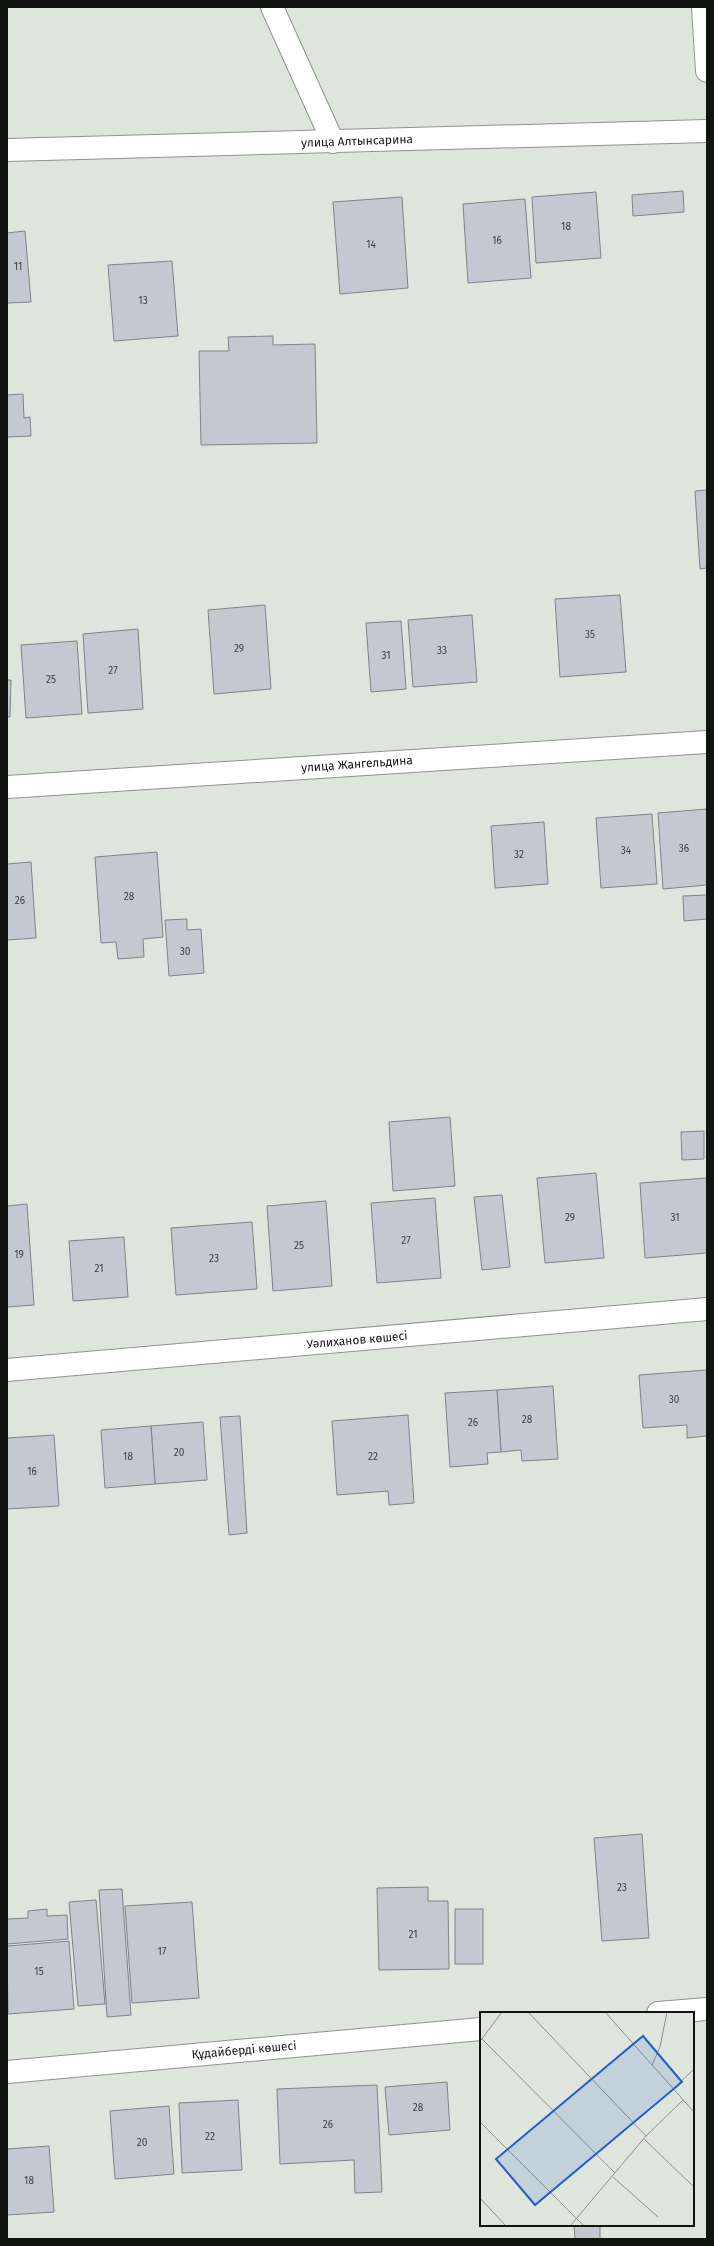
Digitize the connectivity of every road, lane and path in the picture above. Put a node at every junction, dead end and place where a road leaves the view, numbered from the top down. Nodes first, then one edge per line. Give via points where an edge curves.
1 (272, 7) edge
2 (703, 7) edge
3 (707, 70) edge
4 (707, 122) edge
5 (707, 132) edge
6 (333, 142) junction
7 (7, 150) edge
8 (707, 742) edge
9 (7, 787) edge
10 (707, 1309) edge
11 (7, 1370) edge
12 (707, 2009) edge
13 (670, 2012) edge
14 (480, 2029) edge
15 (7, 2072) edge

1 - 6 street
2 - 3 street
4 - 5 street
5 - 6 street, улица Алтынсарина
6 - 7 street, улица Алтынсарина
8 - 9 street, улица Жангельдина
10 - 11 street, Уәлиханов көшесі
12 - 13 street
14 - 15 street, Құдайберді көшесі

